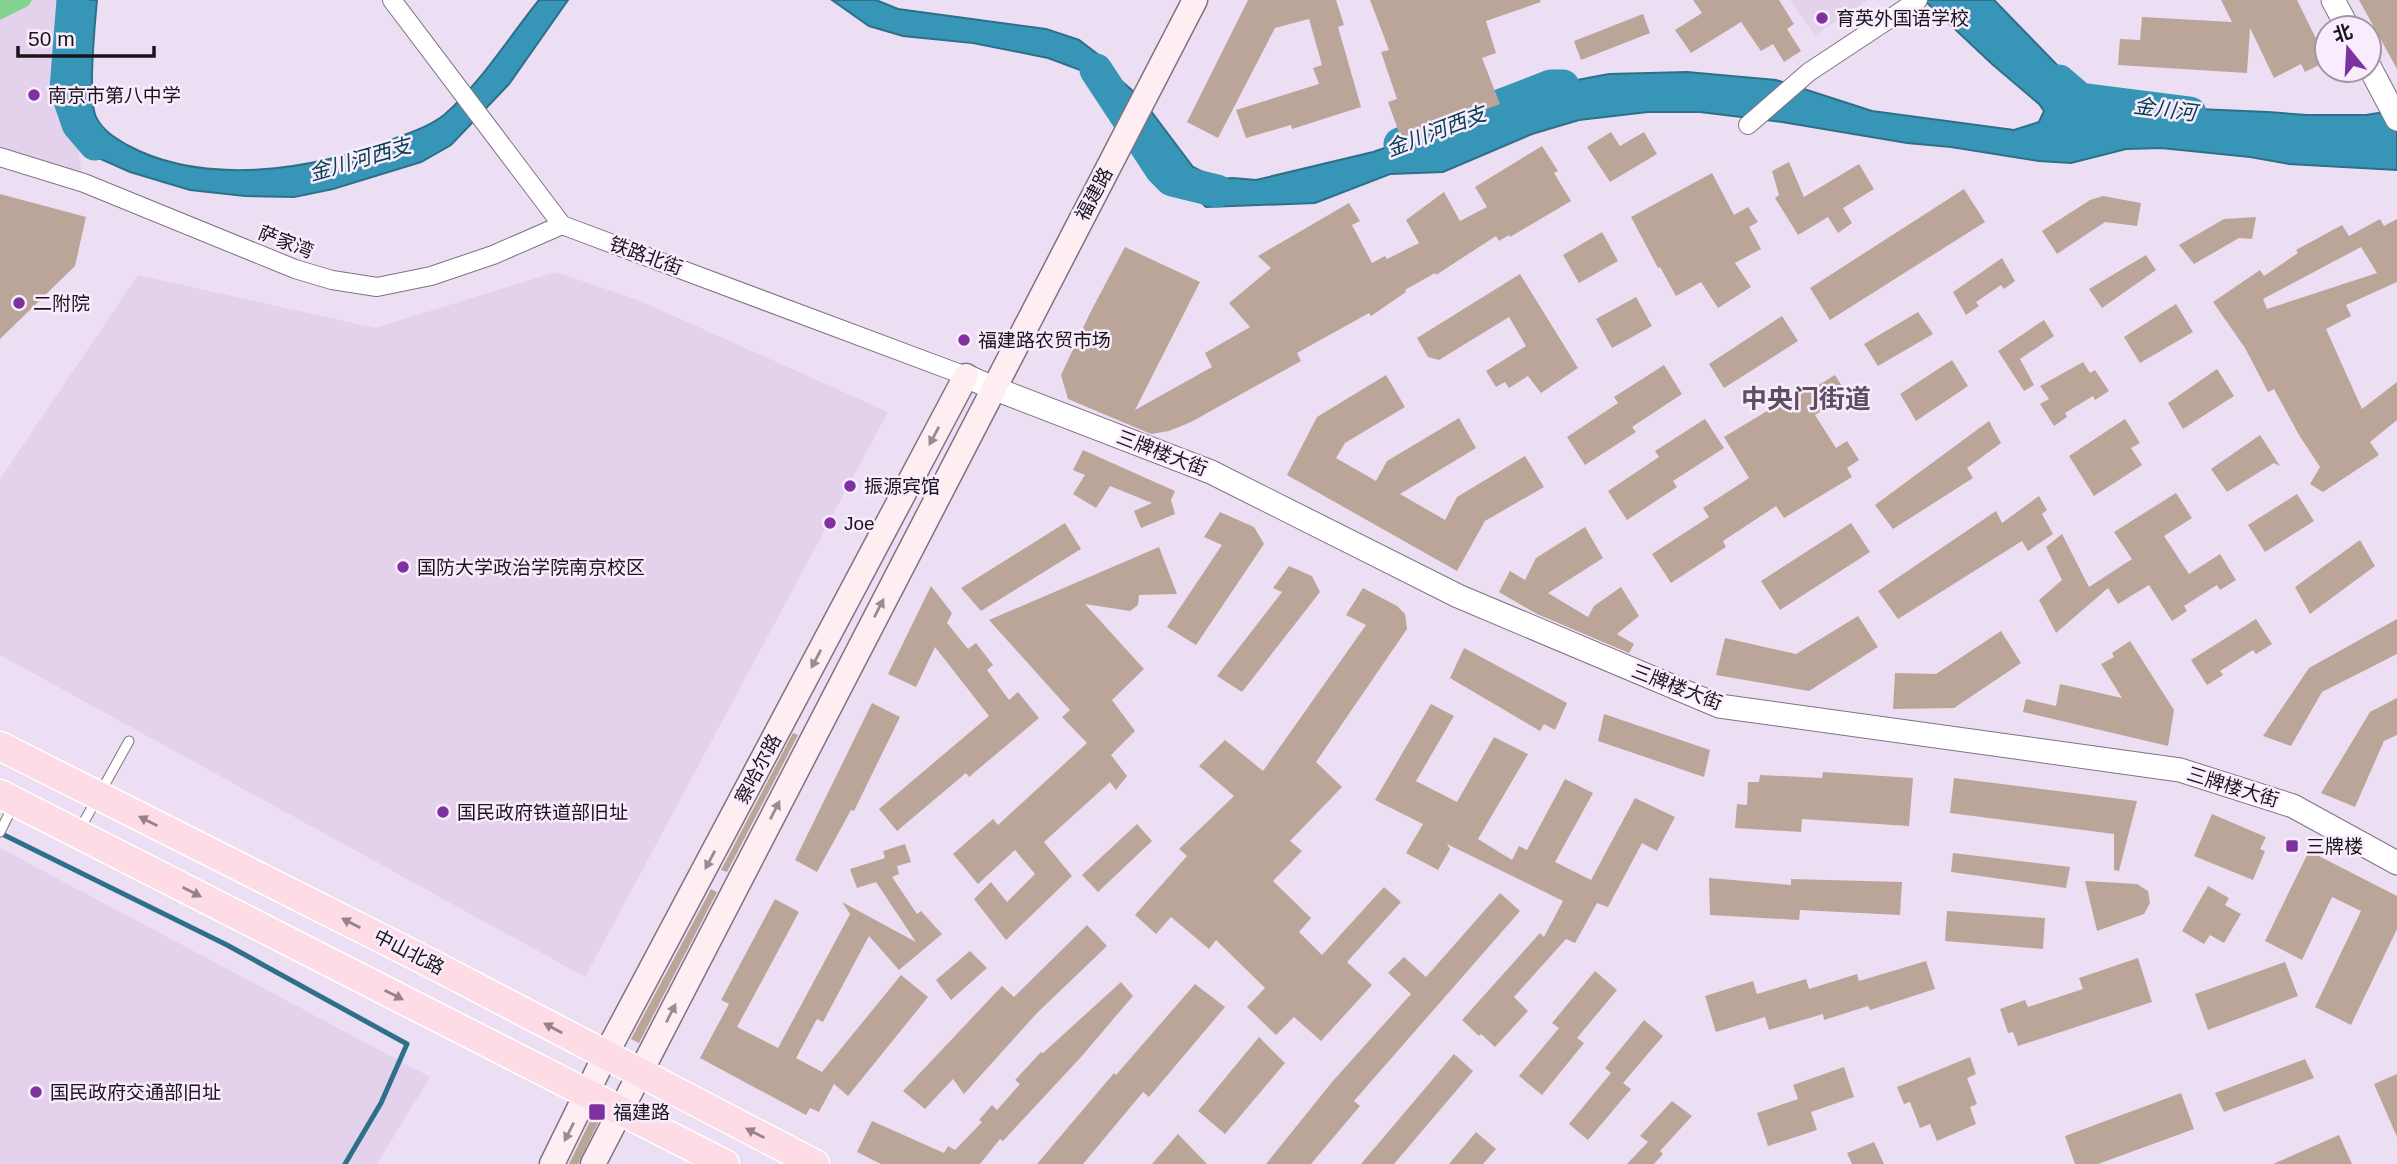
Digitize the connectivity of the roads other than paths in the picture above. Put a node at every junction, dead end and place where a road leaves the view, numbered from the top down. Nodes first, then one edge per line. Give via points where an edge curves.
1 (392, 0) edge
2 (1195, 0) edge
3 (1917, 1) edge
4 (2379, 84) edge
5 (2393, 111) edge
6 (1748, 125) dead end
7 (0, 157) edge
8 (562, 225) junction
9 (965, 376) junction
10 (993, 388) junction
11 (129, 741) dead end
12 (0, 746) edge
13 (99, 796) junction
14 (10, 803) edge
15 (0, 831) edge
16 (78, 834) junction
17 (2397, 863) edge
18 (605, 1056) junction
19 (639, 1073) junction
20 (588, 1094) junction
21 (621, 1111) junction
22 (552, 1164) edge
23 (593, 1164) edge
24 (725, 1164) edge
25 (816, 1164) edge

1 - 8 street
2 - 10 main road, 福建路
3 - 6 street via 1809,72
4 - 5 street
7 - 8 street, 萨家湾 via 84,183 295,269 377,287 430,276
8 - 9 street, 铁路北街
9 - 10 street, 铁路北街
9 -> 18 main road, 察哈尔路
10 - 17 street, 三牌楼大街 via 1211,472 1458,596 1719,706 2180,770 2293,806
19 -> 10 main road, 察哈尔路
11 - 13 lane
12 - 13 main road, 中山北路
13 - 16 lane
18 -> 13 main road, 中山北路
14 - 15 lane
14 - 16 main road
16 -> 20 main road
18 - 19 main road, 中山北路
18 - 20 main road, 察哈尔路
19 - 21 main road, 察哈尔路
25 -> 19 main road, 中山北路
20 - 21 main road
20 -> 22 main road, 察哈尔路
21 - 23 main road, 察哈尔路
21 - 24 main road

